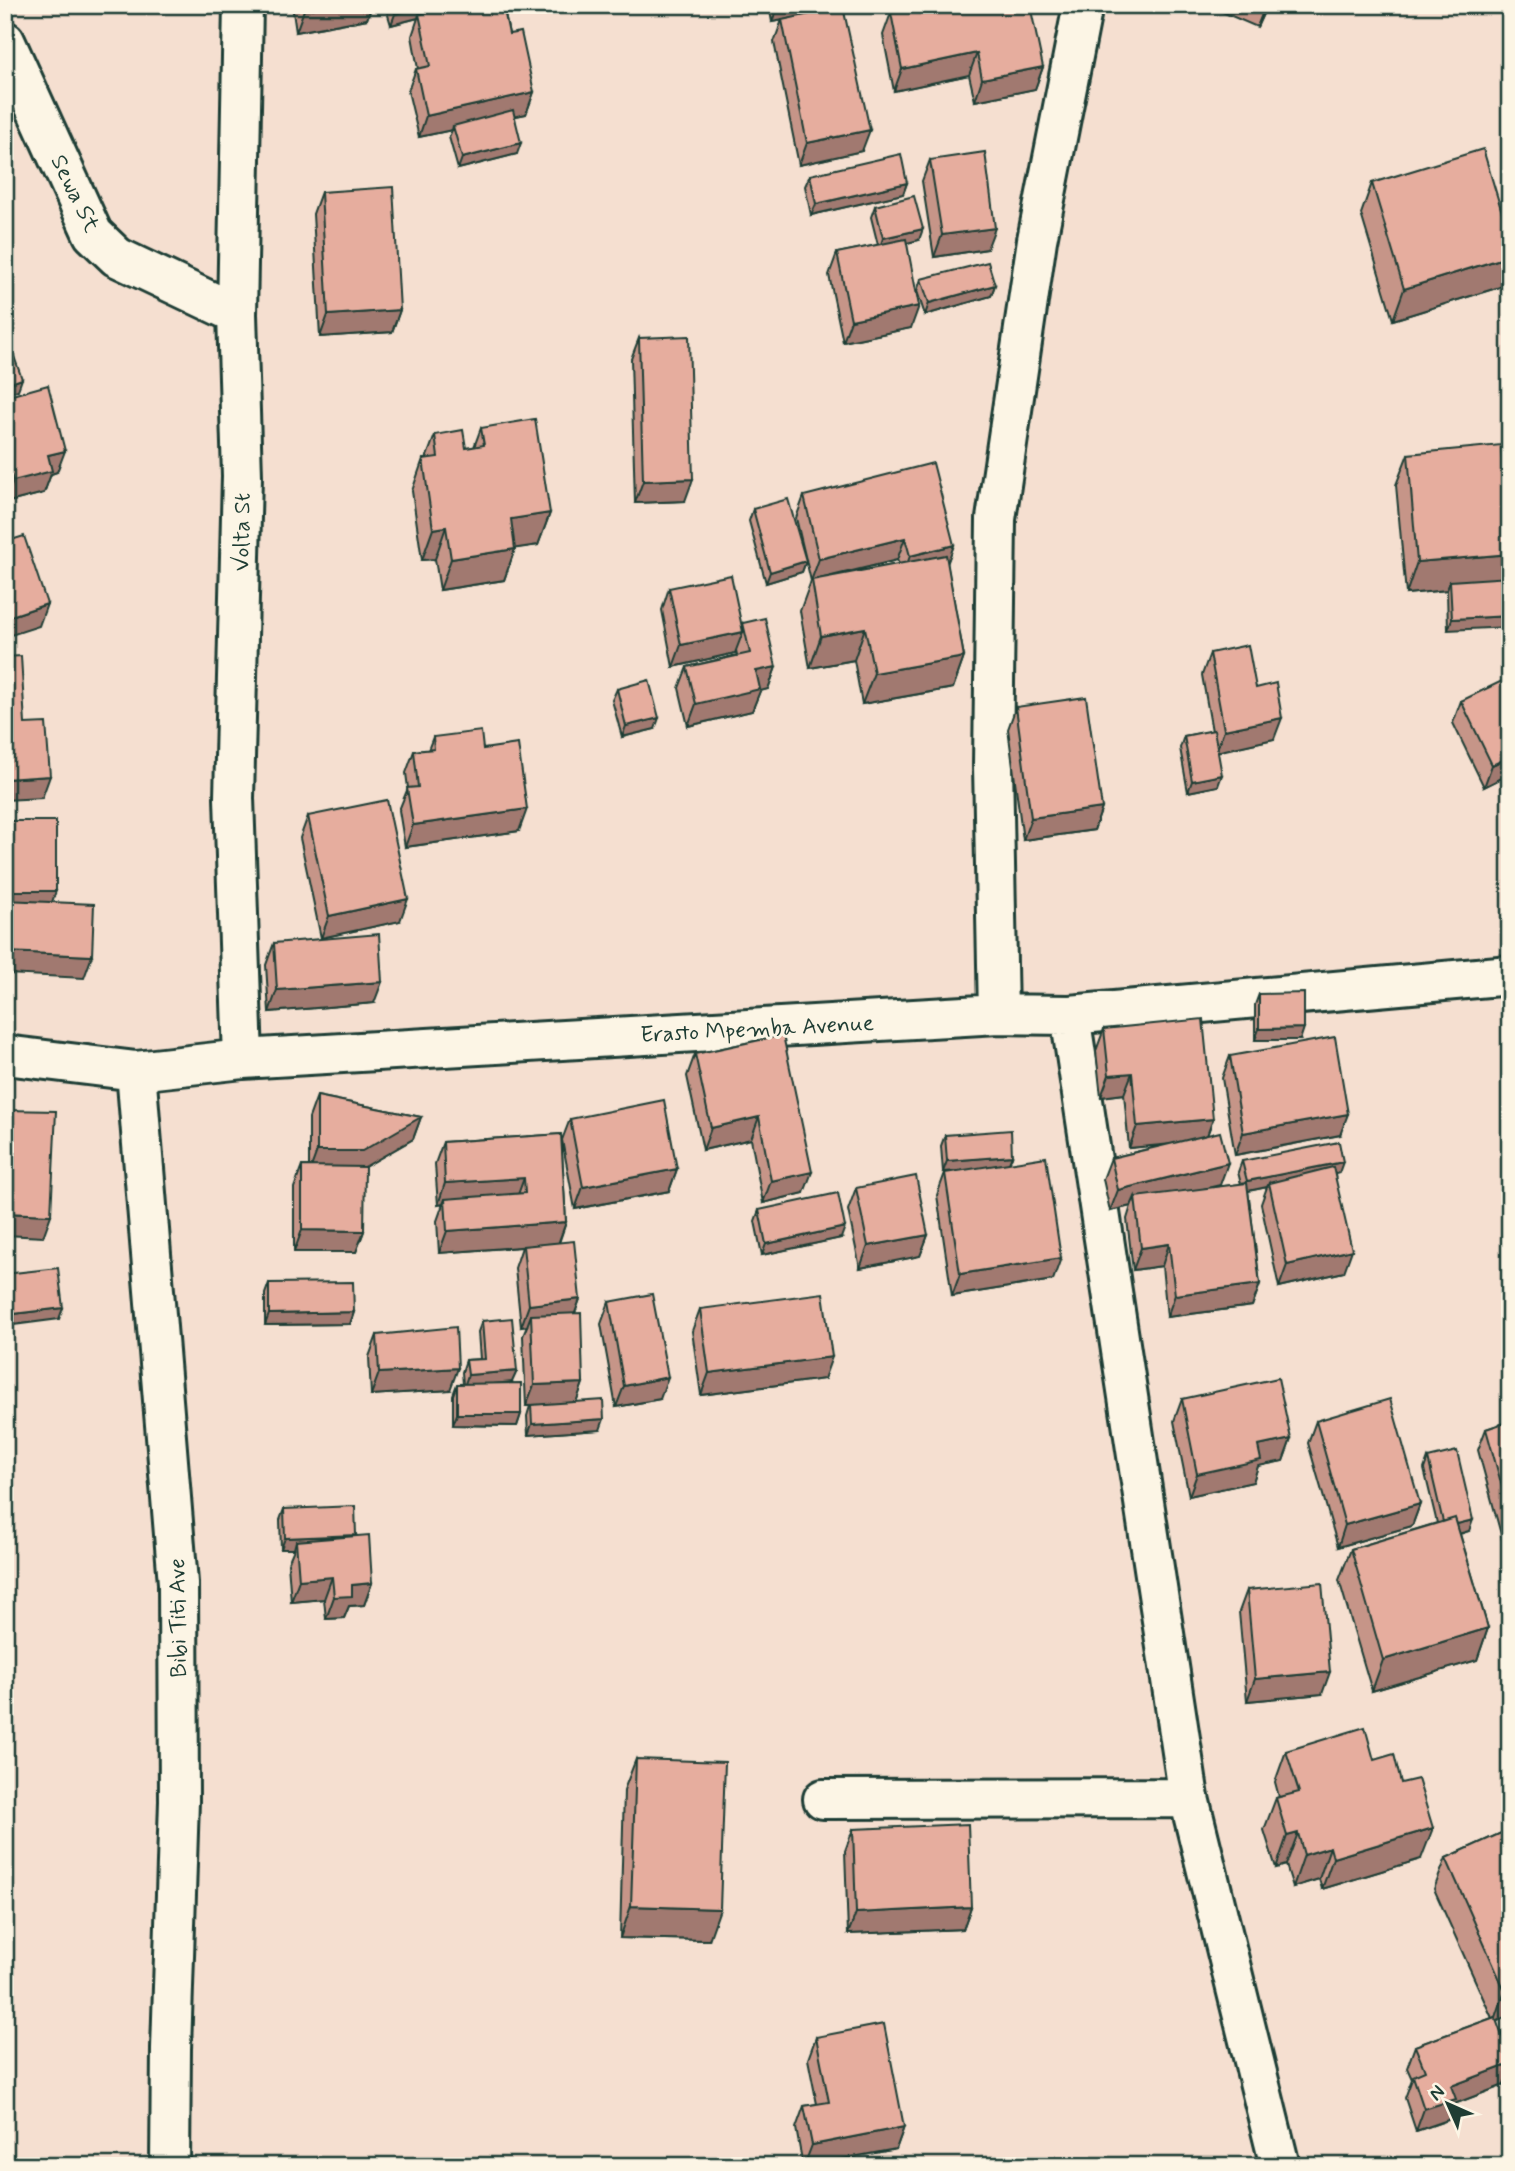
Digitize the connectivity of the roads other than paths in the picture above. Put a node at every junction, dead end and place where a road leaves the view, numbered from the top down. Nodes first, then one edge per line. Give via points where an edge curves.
1 (243, 5) edge
2 (1083, 5) edge
3 (5, 41) edge
4 (237, 314) junction
5 (1510, 975) edge
6 (998, 1014) junction
7 (1070, 1015) junction
8 (5, 1055) edge
9 (243, 1059) junction
10 (136, 1071) junction
11 (1189, 1798) junction
12 (823, 1799) dead end
13 (170, 2166) edge
14 (1280, 2166) edge

1 - 4 street, Volta St
2 - 6 street via 1037,240 996,519 993,765
3 - 4 street, Sewa St via 93,234 117,257
4 - 9 street, Volta St via 242,476 234,798
5 - 7 street, Erasto Mpemba Avenue
6 - 7 street, Erasto Mpemba Avenue
6 - 9 street, Erasto Mpemba Avenue
7 - 11 street
8 - 10 street, Erasto Mpemba Avenue
9 - 10 street, Erasto Mpemba Avenue
10 - 13 street, Bibi Titi Ave via 178,1583 179,1801
11 - 12 street
11 - 14 street

